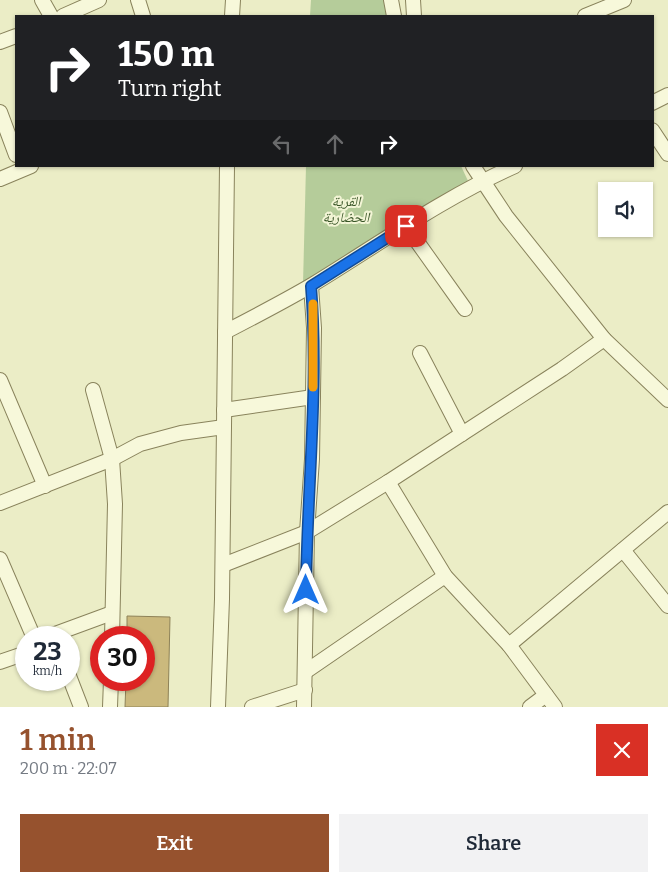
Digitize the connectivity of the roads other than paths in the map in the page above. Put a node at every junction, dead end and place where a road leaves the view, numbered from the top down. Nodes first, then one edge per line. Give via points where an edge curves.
1 (42, 0) edge
2 (98, 0) edge
3 (138, 0) edge
4 (233, 0) edge
5 (391, 0) edge
6 (413, 0) edge
7 (624, 0) edge
8 (591, 11) edge
9 (50, 15) edge
10 (65, 15) edge
11 (144, 15) edge
12 (232, 15) edge
13 (394, 15) edge
14 (414, 15) edge
15 (15, 36) edge
16 (0, 42) edge
17 (668, 96) edge
18 (654, 102) edge
19 (0, 112) edge
20 (654, 133) edge
21 (15, 152) edge
22 (668, 154) edge
23 (24, 167) edge
24 (226, 167) edge
25 (474, 167) edge
26 (513, 167) edge
27 (0, 179) edge
28 (481, 181) junction
29 (406, 226) junction
30 (311, 286) junction
31 (465, 309) dead end
32 (225, 332) junction
33 (604, 339) junction
34 (420, 353) dead end
35 (0, 380) edge
36 (93, 390) dead end
37 (313, 397) junction
38 (668, 400) edge
39 (224, 410) junction
40 (224, 427) junction
41 (462, 434) junction
42 (112, 459) junction
43 (388, 482) junction
44 (45, 486) junction
45 (0, 503) edge
46 (668, 512) edge
47 (307, 532) junction
48 (623, 550) junction
49 (0, 559) edge
50 (223, 565) junction
51 (445, 576) junction
52 (668, 606) edge
53 (112, 613) junction
54 (29, 626) edge
55 (77, 626) edge
56 (112, 626) edge
57 (509, 646) junction
58 (15, 657) edge
59 (0, 662) edge
60 (305, 672) junction
61 (305, 690) junction
62 (75, 691) edge
63 (111, 691) edge
64 (546, 695) junction
65 (81, 707) edge
66 (110, 707) edge
67 (218, 707) edge
68 (252, 707) edge
69 (304, 707) edge
70 (530, 707) edge
71 (556, 707) edge

1 - 9 street
2 - 10 street
3 - 11 street
4 - 12 street
5 - 13 street
6 - 14 street
7 - 8 street
15 - 16 street
17 - 18 street
19 - 21 street
20 - 22 street
23 - 27 street
24 - 32 street
25 - 28 street
26 - 28 street
28 - 29 street
28 - 33 street
29 - 30 street
29 - 31 street
30 - 32 street
30 - 37 street
32 - 39 street
33 - 38 street
33 - 41 street
34 - 41 street
35 - 44 street
36 - 42 street
37 - 39 street
37 - 47 street
39 - 40 street
40 - 42 street via 149,441
40 - 50 street
41 - 43 street
42 - 44 street
42 - 53 street via 115,504
43 - 47 street
43 - 51 street
44 - 45 street
46 - 48 street
47 - 50 street
47 - 60 street
48 - 52 street
48 - 57 street
49 - 54 street
50 - 67 street
51 - 57 street
51 - 60 street
53 - 55 street
53 - 56 street
57 - 64 street
58 - 59 street
60 - 61 street
61 - 68 street
61 - 69 street
62 - 65 street
63 - 66 street
64 - 70 street
64 - 71 street

